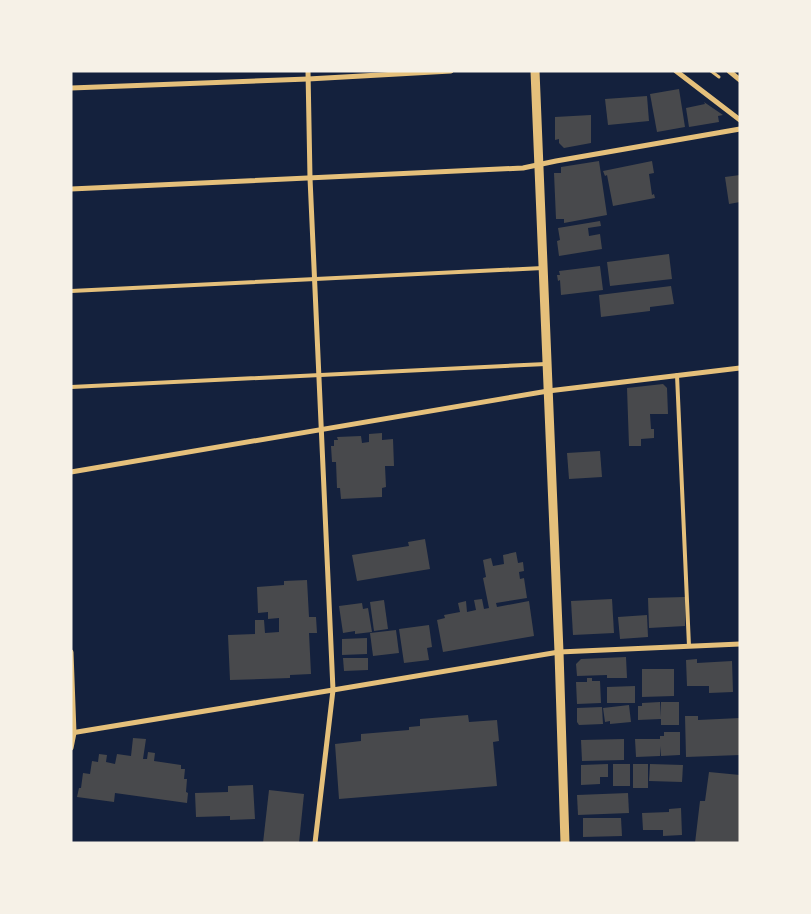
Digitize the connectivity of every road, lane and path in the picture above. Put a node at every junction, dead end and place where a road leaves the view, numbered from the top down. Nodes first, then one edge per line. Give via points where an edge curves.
1 (308, 71) edge
2 (451, 71) edge
3 (535, 71) edge
4 (676, 71) edge
5 (729, 71) edge
6 (308, 79) junction
7 (740, 80) edge
8 (71, 88) edge
9 (740, 120) edge
10 (740, 129) edge
11 (538, 165) junction
12 (310, 178) junction
13 (71, 189) edge
14 (543, 268) junction
15 (315, 278) junction
16 (71, 290) edge
17 (547, 364) junction
18 (740, 368) edge
19 (319, 375) junction
20 (677, 375) junction
21 (71, 387) edge
22 (548, 391) junction
23 (322, 430) junction
24 (71, 472) edge
25 (740, 644) edge
26 (690, 646) junction
27 (71, 652) edge
28 (559, 652) junction
29 (333, 690) junction
30 (72, 733) edge
31 (71, 748) edge
32 (315, 843) edge
33 (565, 843) edge

1 - 6 street
2 - 6 street
3 - 11 street
4 - 9 street
5 - 7 street
6 - 8 street
6 - 12 street
10 - 11 street
11 - 12 street
11 - 14 street
12 - 13 street
12 - 15 street
14 - 15 lane
14 - 17 street
15 - 16 lane
15 - 19 street
17 - 19 lane
17 - 22 street
18 - 20 street
19 - 21 lane
19 - 23 street
20 - 22 street
20 - 26 lane
22 - 23 street
22 - 28 street
23 - 24 street
23 - 29 street
25 - 26 street
26 - 28 street
27 - 30 street
28 - 29 street
28 - 33 street
29 - 30 street
29 - 32 street
30 - 31 street

